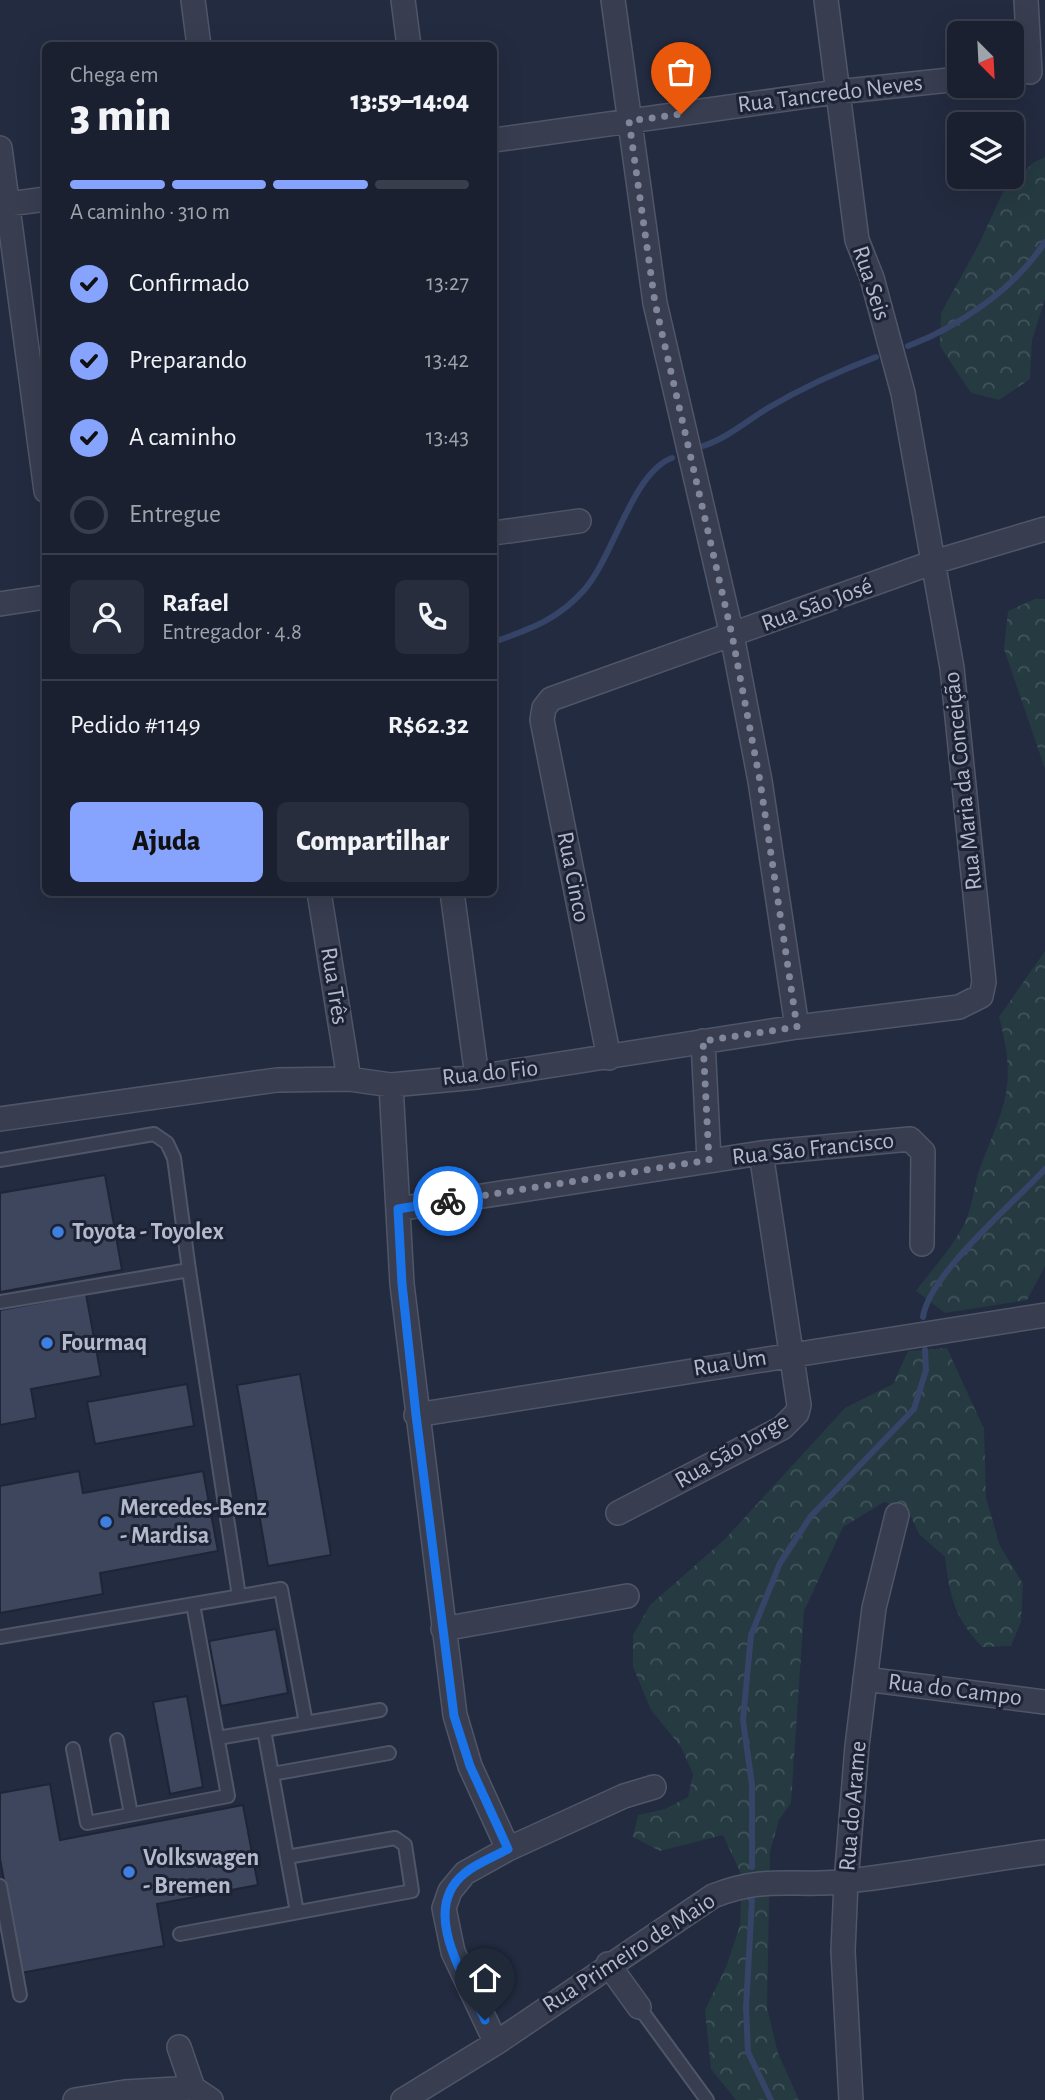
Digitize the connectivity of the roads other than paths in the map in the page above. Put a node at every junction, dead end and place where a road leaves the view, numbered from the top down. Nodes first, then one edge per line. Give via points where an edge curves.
1 (193, 0) edge
2 (403, 0) edge
3 (613, 0) edge
4 (826, 0) edge
5 (1026, 0) edge
6 (198, 42) edge
7 (408, 42) edge
8 (1029, 72) edge
9 (947, 80) edge
10 (837, 92) junction
11 (629, 121) junction
12 (497, 140) edge
13 (0, 148) edge
14 (42, 199) edge
15 (4, 204) edge
16 (42, 464) edge
17 (579, 522) dead end
18 (1045, 529) edge
19 (497, 533) edge
20 (934, 562) junction
21 (42, 598) edge
22 (0, 604) edge
23 (732, 635) junction
24 (551, 699) joint
25 (320, 896) edge
26 (453, 896) edge
27 (978, 999) joint
28 (797, 1027) junction
29 (703, 1041) junction
30 (609, 1058) junction
31 (477, 1077) junction
32 (349, 1079) junction
33 (391, 1085) junction
34 (0, 1119) edge
35 (761, 1153) junction
36 (0, 1160) edge
37 (709, 1160) junction
38 (398, 1209) junction
39 (922, 1244) dead end
40 (189, 1270) junction
41 (0, 1302) edge
42 (1045, 1315) edge
43 (791, 1353) junction
44 (416, 1415) junction
45 (618, 1513) dead end
46 (897, 1515) dead end
47 (627, 1595) dead end
48 (239, 1596) junction
49 (193, 1604) junction
50 (443, 1629) junction
51 (0, 1637) edge
52 (865, 1679) junction
53 (1045, 1702) edge
54 (380, 1710) dead end
55 (306, 1723) junction
56 (264, 1730) junction
57 (218, 1738) junction
58 (117, 1740) dead end
59 (73, 1749) dead end
60 (389, 1753) dead end
61 (272, 1774) junction
62 (654, 1787) dead end
63 (131, 1814) junction
64 (508, 1849) junction
65 (1045, 1852) edge
66 (286, 1857) junction
67 (846, 1882) junction
68 (0, 1886) edge
69 (297, 1912) junction
70 (180, 1934) dead end
71 (608, 1964) junction
72 (20, 1995) dead end
73 (639, 2007) joint
74 (496, 2042) junction
75 (179, 2047) dead end
76 (202, 2094) edge
77 (75, 2100) edge
78 (403, 2100) edge
79 (707, 2100) edge
80 (851, 2100) edge

1 - 6 street
2 - 7 street
3 - 11 street
4 - 10 street, Rua Seis
5 - 8 street
9 - 10 street, Rua Tancredo Neves
10 - 11 street, Rua Tancredo Neves
10 - 20 street, Rua Seis via 857,240 904,393
11 - 12 street, Rua Tancredo Neves
11 - 23 street via 655,303
13 - 15 street
14 - 15 street
15 - 16 street
17 - 19 street
18 - 20 street, Rua São José
20 - 23 street, Rua São José
20 - 27 street, Rua Maria da Conceição via 952,668 984,982
21 - 22 street
23 - 24 street, Rua São José
23 - 28 street via 760,781
24 - 30 street, Rua Cinco via 542,720
25 - 32 street, Rua Três
26 - 31 street
27 - 28 street, Rua do Fio via 959,1007
28 - 29 street, Rua do Fio
29 - 30 street, Rua do Fio
29 - 37 street
30 - 31 street, Rua do Fio
31 - 33 street, Rua do Fio
32 - 33 street, Rua do Fio
32 - 34 street, Rua do Fio via 277,1080
33 - 38 street
35 - 37 street, Rua São Francisco
35 - 39 street, Rua São Francisco via 900,1139 916,1142 923,1152 925,1170
35 - 43 street, Rua São Jorge
36 - 40 lane via 154,1134 167,1143 174,1158
37 - 38 street, Rua São Francisco
38 - 44 street
40 - 41 lane
40 - 48 lane
42 - 43 street, Rua Um
43 - 44 street, Rua Um
43 - 45 street, Rua São Jorge via 799,1405 791,1421
44 - 50 street
46 - 52 street, Rua do Arame via 874,1608
47 - 50 street
48 - 49 lane
48 - 55 lane via 281,1589
49 - 51 lane
49 - 57 lane
50 - 64 street via 454,1716 470,1766
52 - 53 street, Rua do Campo
52 - 67 street, Rua do Arame
54 - 55 lane
55 - 56 lane
56 - 57 lane
56 - 61 lane
57 - 63 lane via 228,1797
58 - 63 lane
59 - 63 lane via 87,1823
60 - 61 lane
61 - 66 lane
62 - 64 street
64 - 74 street via 465,1873 450,1891 444,1908 453,1952
65 - 67 street, Rua Primeiro de Maio
66 - 69 lane
66 - 69 lane via 395,1838 405,1845 412,1891
67 - 71 street, Rua Primeiro de Maio via 741,1885 713,1896
67 - 80 street, Rua do Arame via 843,1951
68 - 72 lane
69 - 70 lane
71 - 73 street
71 - 74 street, Rua Primeiro de Maio
73 - 79 lane
74 - 78 street, Rua Primeiro de Maio
75 - 76 street
76 - 77 street via 125,2092

